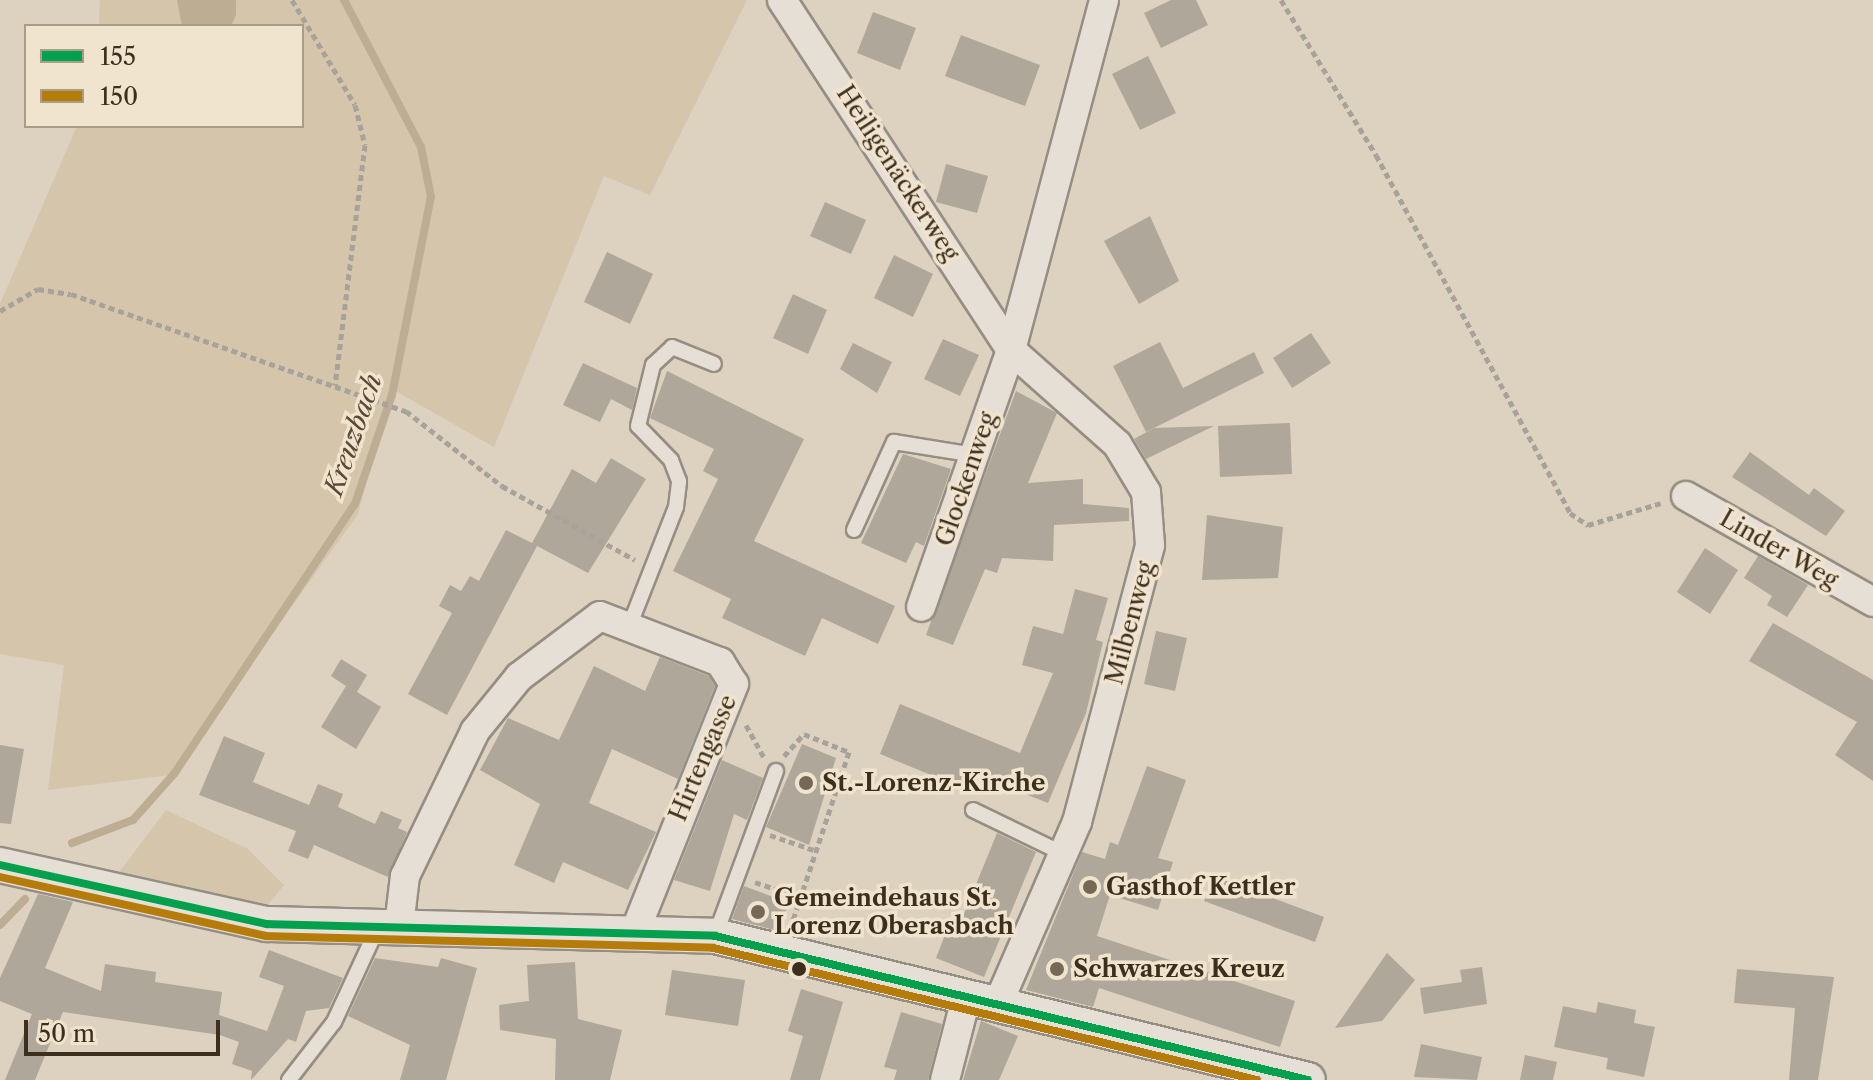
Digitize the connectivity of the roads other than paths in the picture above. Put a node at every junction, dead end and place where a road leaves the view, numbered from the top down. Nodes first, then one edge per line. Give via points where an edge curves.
1 (782, 0) edge
2 (1104, 0) edge
3 (1011, 350) junction
4 (714, 364) dead end
5 (974, 455) junction
6 (1686, 496) road end
7 (854, 530) dead end
8 (1873, 602) edge
9 (921, 607) dead end
10 (629, 627) junction
11 (776, 771) road end
12 (973, 810) dead end
13 (1064, 854) junction
14 (0, 865) edge
15 (389, 926) junction
16 (635, 931) junction
17 (715, 936) junction
18 (982, 1002) junction
19 (289, 1080) edge
20 (945, 1080) edge
21 (1308, 1080) edge

1 - 3 street, Heiligenäckerweg
2 - 3 street
3 - 5 street, Glockenweg
3 - 13 street, Milbenweg via 1117,444 1146,492 1150,545
4 - 10 lane via 672,347 653,365 638,426 671,460 679,481
5 - 7 lane via 894,442
5 - 9 street, Glockenweg
6 - 8 street, Linder Weg
10 - 15 street, Hirtengasse via 600,616 572,631 519,677 475,731 405,876
10 - 16 street, Hirtengasse via 720,662 734,684
11 - 17 lane
12 - 13 lane
13 - 18 street, Milbenweg
14 - 15 street via 267,924
15 - 16 street
15 - 19 lane via 334,1022
16 - 17 street
17 - 18 street
18 - 20 street, Milbenweg
18 - 21 street

